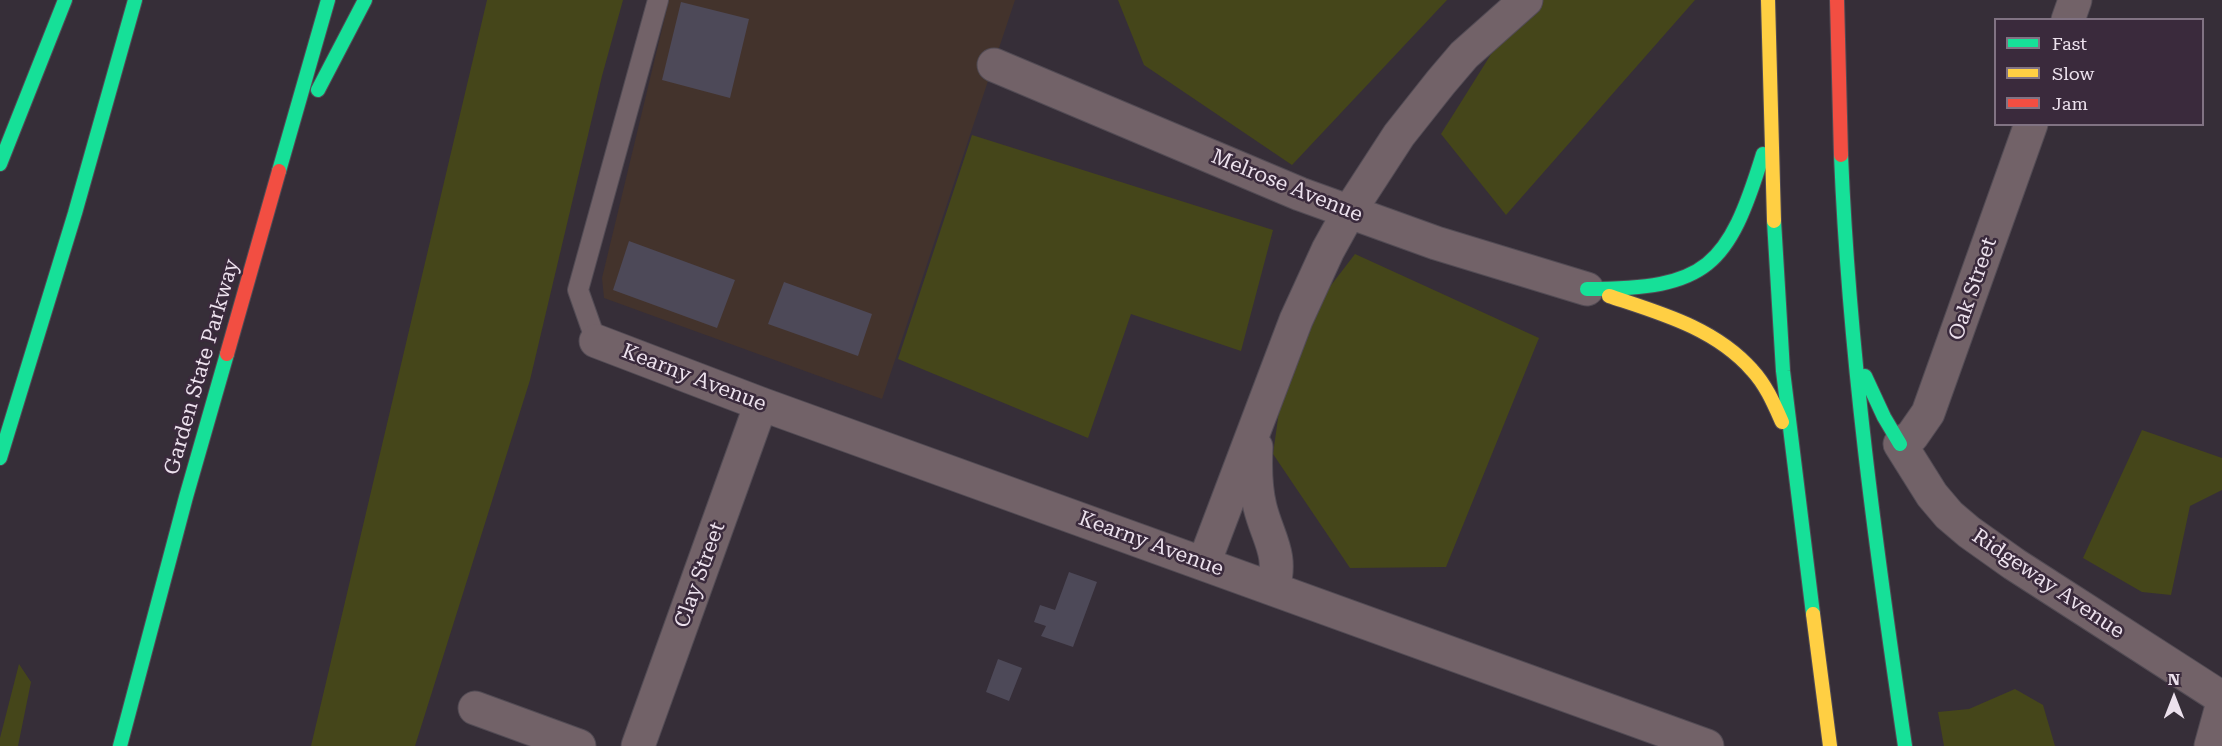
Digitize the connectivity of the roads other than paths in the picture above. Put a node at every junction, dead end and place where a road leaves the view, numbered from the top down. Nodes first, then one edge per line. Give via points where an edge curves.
1 (65, 0) edge
2 (135, 0) edge
3 (328, 0) edge
4 (365, 0) edge
5 (658, 0) edge
6 (1526, 0) edge
7 (1768, 0) edge
8 (1837, 0) edge
9 (2075, 0) edge
10 (2069, 18) edge
11 (994, 64) dead end
12 (2030, 126) edge
13 (1771, 127) junction
14 (285, 153) junction
15 (0, 164) edge
16 (1349, 212) junction
17 (1587, 289) junction
18 (1852, 338) junction
19 (596, 341) joint
20 (761, 404) junction
21 (1258, 423) junction
22 (1900, 444) junction
23 (1792, 450) junction
24 (0, 458) edge
25 (1204, 563) junction
26 (1273, 588) junction
27 (2222, 698) edge
28 (2222, 706) edge
29 (475, 708) dead end
30 (1828, 730) edge
31 (120, 746) edge
32 (579, 746) edge
33 (638, 746) edge
34 (1707, 746) edge
35 (1814, 746) edge
36 (1905, 746) edge
37 (2211, 746) edge

1 - 15 highway
2 - 24 highway
3 - 14 highway, Garden State Parkway
4 - 14 highway
5 - 19 lane via 578,290
6 - 16 street via 1464,55 1441,82 1399,135
7 - 13 highway
8 - 18 highway via 1840,151
9 - 10 street
11 - 16 street, Melrose Avenue
12 - 22 street, Oak Street via 1928,413 1912,436
13 - 17 highway via 1745,212 1723,252 1710,264 1665,285
13 - 23 highway via 1775,253
14 - 31 highway, Garden State Parkway via 186,497
16 - 17 street, Melrose Avenue
16 - 21 street via 1310,287
17 - 23 highway via 1682,322 1731,347 1760,378
18 - 22 highway via 1870,390
18 - 36 highway via 1877,557
19 - 20 street, Kearny Avenue
20 - 25 street, Kearny Avenue
20 - 33 street, Clay Street
21 - 25 street
21 - 26 street via 1256,488 1277,560
22 - 27 street, Ridgeway Avenue via 1932,495 1969,532
23 - 30 highway
25 - 26 street, Kearny Avenue
26 - 34 street, Kearny Avenue
28 - 37 street
29 - 32 street
30 - 35 street

